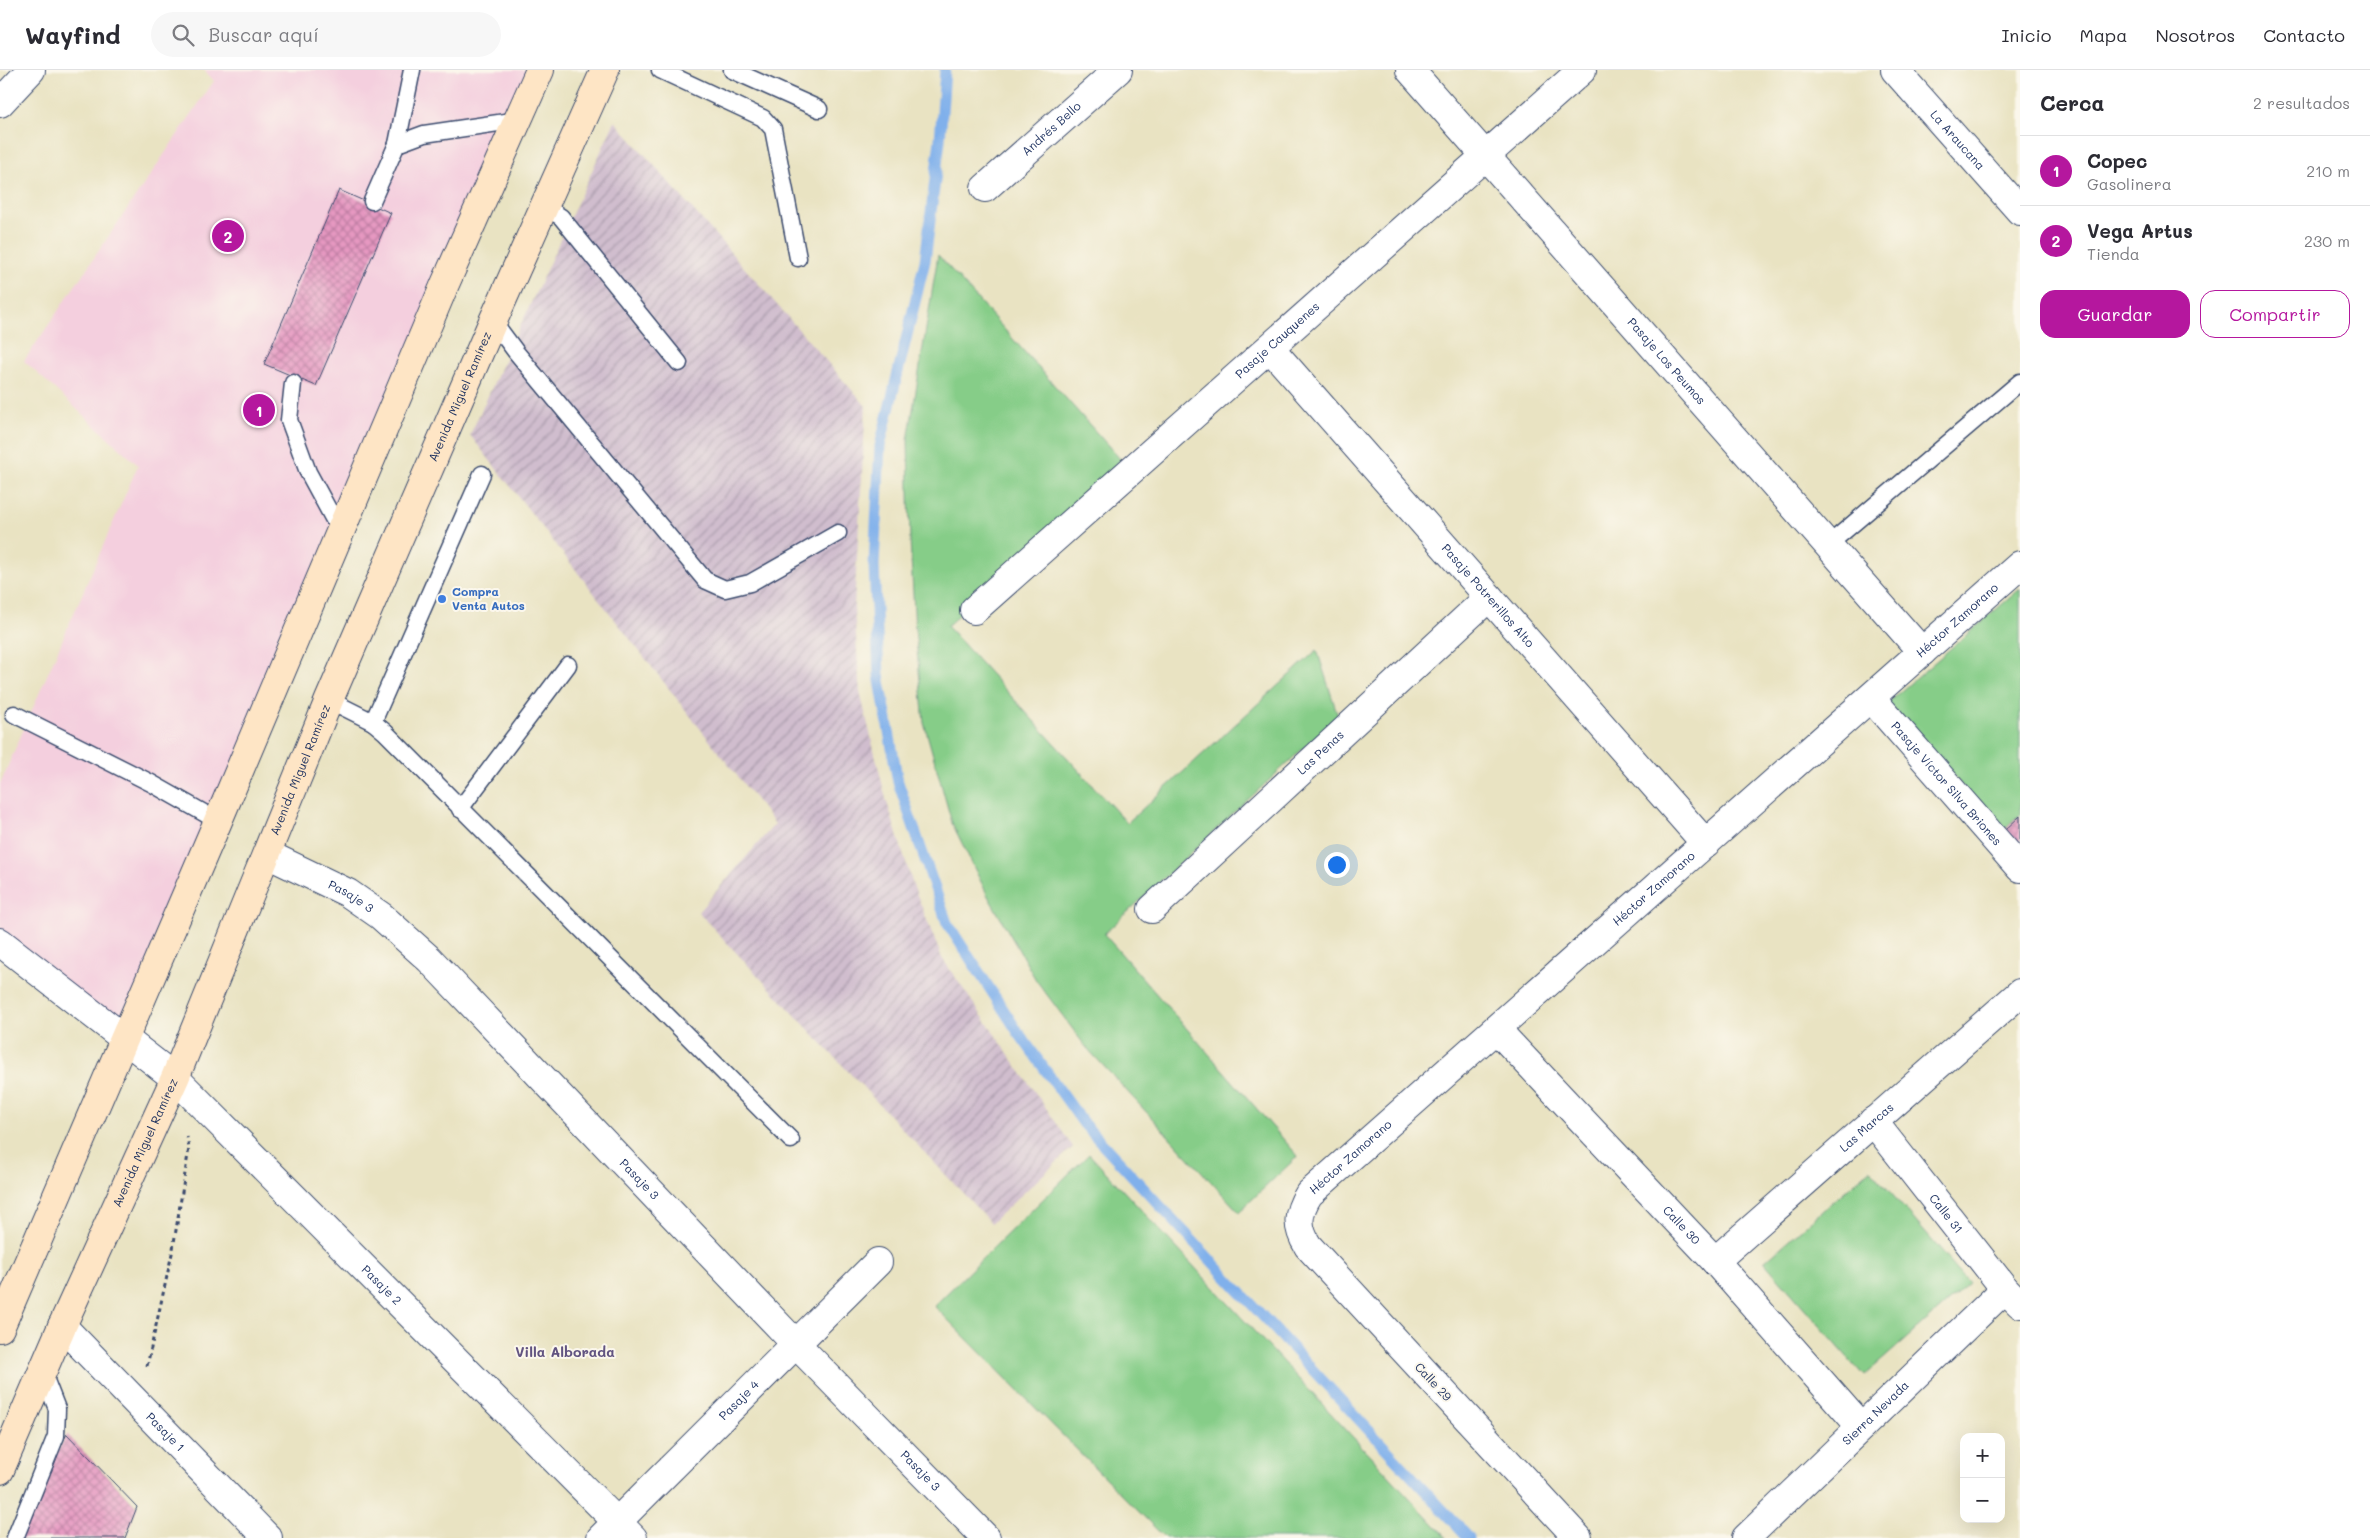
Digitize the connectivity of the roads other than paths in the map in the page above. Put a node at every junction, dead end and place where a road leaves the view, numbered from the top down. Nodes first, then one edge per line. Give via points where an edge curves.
1 (31, 70) edge
2 (412, 70) edge
3 (540, 70) edge
4 (660, 70) edge
5 (732, 70) edge
6 (1118, 70) edge
7 (1410, 70) edge
8 (1582, 70) edge
9 (1895, 70) edge
10 (598, 74) edge
11 (0, 103) edge
12 (819, 109) dead end
13 (519, 120) junction
14 (396, 144) junction
15 (1486, 156) junction
16 (985, 188) dead end
17 (372, 200) dead end
18 (544, 206) junction
19 (2020, 211) edge
20 (798, 258) dead end
21 (493, 321) junction
22 (1270, 348) junction
23 (679, 363) dead end
24 (2020, 382) edge
25 (293, 383) dead end
26 (482, 474) dead end
27 (340, 531) junction
28 (838, 533) dead end
29 (1828, 545) junction
30 (2020, 565) edge
31 (1489, 597) junction
32 (974, 610) dead end
33 (1922, 652) junction
34 (568, 665) dead end
35 (1871, 698) junction
36 (329, 700) junction
37 (14, 714) dead end
38 (373, 722) junction
39 (460, 809) junction
40 (218, 821) junction
41 (1706, 844) junction
42 (267, 854) junction
43 (2020, 868) edge
44 (1152, 909) dead end
45 (0, 942) edge
46 (2020, 993) edge
47 (1496, 1029) junction
48 (125, 1038) junction
49 (174, 1078) junction
50 (1873, 1121) junction
51 (791, 1140) dead end
52 (1298, 1220) joint
53 (1715, 1261) junction
54 (878, 1262) dead end
55 (2012, 1297) edge
56 (62, 1326) junction
57 (0, 1328) edge
58 (796, 1344) junction
59 (43, 1372) junction
60 (1861, 1427) junction
61 (0, 1470) edge
62 (617, 1533) edge
63 (15, 1538) edge
64 (268, 1538) edge
65 (986, 1538) edge
66 (1578, 1538) edge
67 (1746, 1538) edge

1 - 11 street
2 - 14 lane
3 - 13 main road
4 - 20 lane via 763,118 773,129
5 - 12 lane
6 - 16 street, Andrés Bello
7 - 15 street, Pasaje Los Peumos
8 - 15 street, Pasaje Cauquenes
9 - 19 street, La Araucana
10 - 18 main road, Avenida Miguel Ramírez
13 - 14 lane via 424,134
13 - 27 main road
14 - 17 lane
15 - 22 street, Pasaje Cauquenes
15 - 29 street, Pasaje Los Peumos
18 - 21 main road, Avenida Miguel Ramírez
18 - 23 lane via 560,217
21 - 28 lane via 705,580 725,589 750,583
21 - 36 main road, Avenida Miguel Ramírez
22 - 31 street, Pasaje Potrerillos Alto
22 - 32 street, Pasaje Cauquenes
24 - 29 lane
25 - 27 lane via 289,420 308,472
26 - 38 lane
27 - 40 main road
29 - 33 street, Pasaje Los Peumos
30 - 33 street, Héctor Zamorano
31 - 41 street, Pasaje Potrerillos Alto
31 - 44 street, Las Penas
33 - 35 street, Héctor Zamorano
34 - 39 lane
35 - 41 street, Héctor Zamorano
35 - 43 street, Pasaje Víctor Silva Briones
36 - 38 lane
36 - 42 main road, Avenida Miguel Ramírez
37 - 40 lane via 151,783
38 - 39 lane
39 - 51 lane
40 - 48 main road
41 - 47 street, Héctor Zamorano
42 - 49 main road, Avenida Miguel Ramírez
42 - 58 street, Pasaje 3 via 348,893 381,916 429,959
45 - 48 street, Pasaje 2
46 - 50 street, Las Marcas
47 - 52 street, Héctor Zamorano via 1309,1194
47 - 53 street, Calle 30
48 - 49 street, Pasaje 2
48 - 57 main road
49 - 56 main road, Avenida Miguel Ramírez
49 - 62 street, Pasaje 2
50 - 53 street, Las Marcas
50 - 55 street, Calle 31
52 - 66 street, Calle 29 via 1308,1246
53 - 60 street, Calle 30
54 - 58 street, Pasaje 4
55 - 60 street, Sierra Nevada
56 - 59 main road, Avenida Miguel Ramírez
56 - 64 street, Pasaje 1
58 - 62 street, Pasaje 4
58 - 65 street, Pasaje 3
59 - 61 main road, Avenida Miguel Ramírez
59 - 63 lane via 57,1409 56,1436
60 - 67 street, Sierra Nevada

